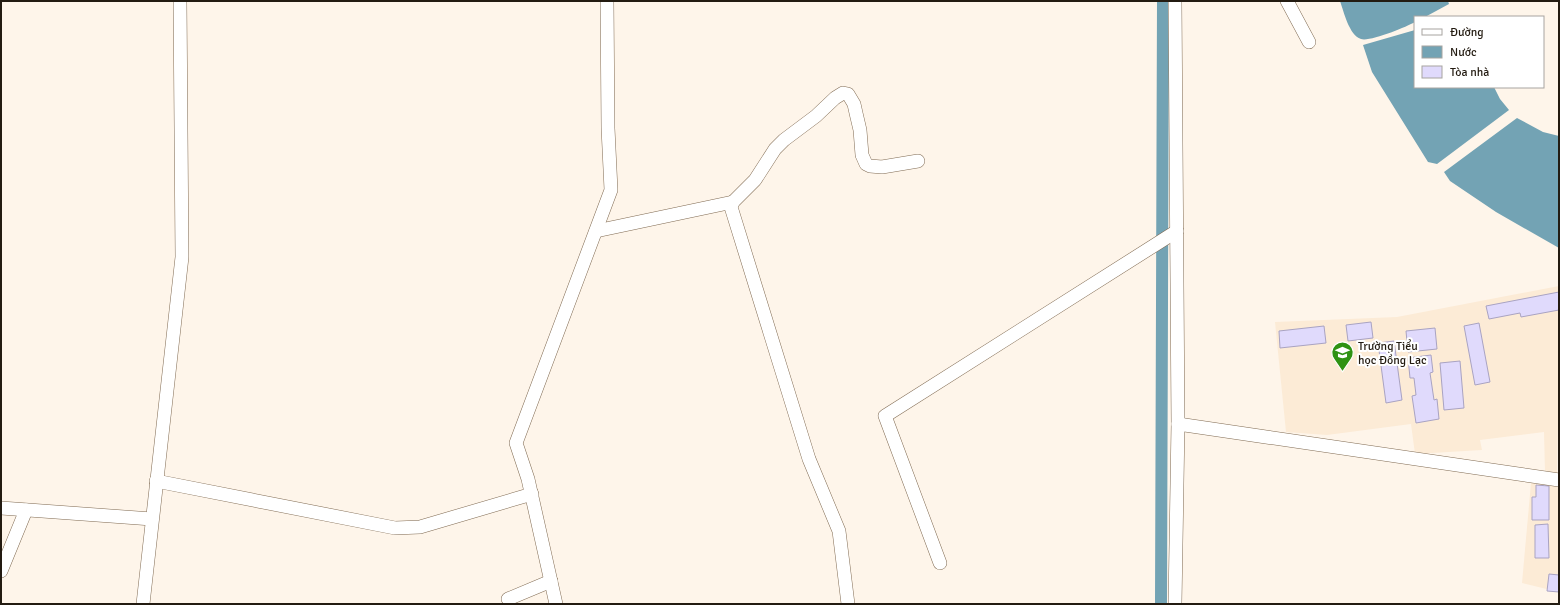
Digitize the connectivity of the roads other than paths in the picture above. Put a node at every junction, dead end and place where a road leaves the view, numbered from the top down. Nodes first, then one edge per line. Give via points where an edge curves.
1 (180, 1) edge
2 (607, 1) edge
3 (1176, 1) edge
4 (1287, 1) edge
5 (1309, 42) dead end
6 (918, 161) dead end
7 (733, 202) junction
8 (596, 231) junction
9 (1177, 231) junction
10 (1178, 424) junction
11 (1559, 480) edge
12 (156, 481) junction
13 (532, 494) junction
14 (1, 508) edge
15 (26, 510) junction
16 (152, 519) junction
17 (940, 563) dead end
18 (1, 571) edge
19 (551, 581) junction
20 (508, 599) dead end
21 (143, 604) edge
22 (556, 604) edge
23 (848, 604) edge
24 (1175, 604) edge

1 - 12 street via 182,257
2 - 8 street via 608,128 612,190
3 - 9 street
4 - 5 street
6 - 7 street via 882,167 866,164 862,155 854,104 849,96 843,93 784,140 755,180
7 - 8 street
7 - 23 street via 733,217 809,459 839,531
8 - 13 street via 516,443
9 - 10 street
9 - 17 street via 884,416
10 - 11 street
10 - 24 street
12 - 13 street via 395,528 420,527
12 - 16 street
13 - 19 street
14 - 15 street
15 - 16 street
15 - 18 street
16 - 21 street
19 - 20 street
19 - 22 street

